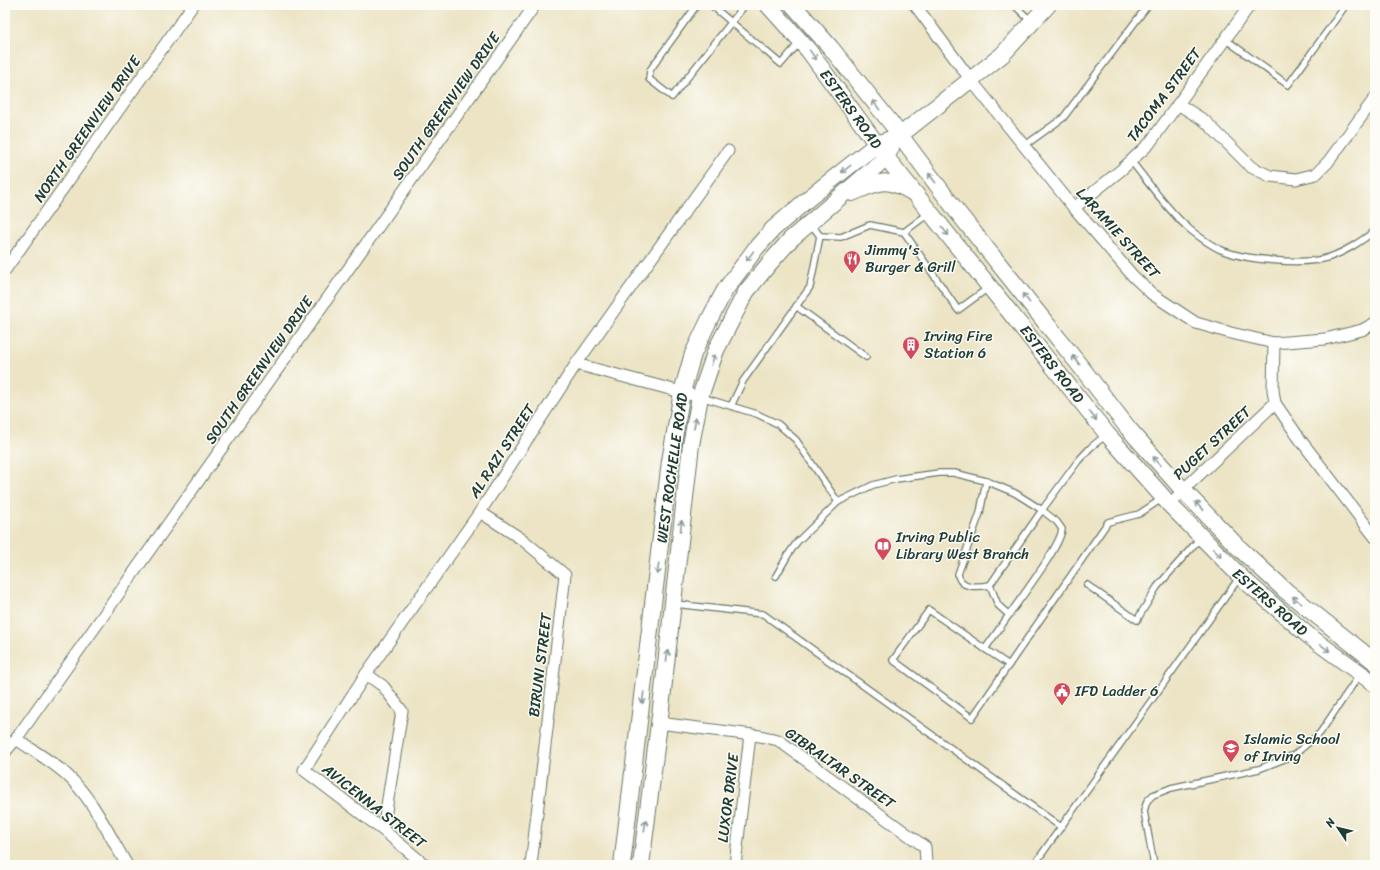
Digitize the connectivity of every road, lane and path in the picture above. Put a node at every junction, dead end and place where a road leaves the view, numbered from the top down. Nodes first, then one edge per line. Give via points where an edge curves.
1 (193, 5) edge
2 (535, 5) edge
3 (697, 5) edge
4 (711, 5) edge
5 (745, 5) edge
6 (768, 5) edge
7 (793, 5) edge
8 (915, 5) edge
9 (1014, 5) edge
10 (1048, 5) edge
11 (1148, 5) edge
12 (1250, 5) edge
13 (1346, 5) edge
14 (732, 22) junction
15 (1033, 22) junction
16 (1225, 38) junction
17 (801, 41) junction
18 (971, 80) junction
19 (1375, 98) edge
20 (1178, 104) junction
21 (899, 136) junction
22 (1024, 146) junction
23 (728, 151) dead end
24 (881, 151) junction
25 (1131, 161) junction
26 (917, 195) junction
27 (1074, 208) junction
28 (825, 210) junction
29 (930, 212) junction
30 (810, 224) junction
31 (1375, 231) edge
32 (904, 232) junction
33 (820, 236) junction
34 (5, 270) edge
35 (1007, 274) junction
36 (990, 286) junction
37 (796, 306) junction
38 (1375, 323) edge
39 (1274, 343) junction
40 (866, 357) dead end
41 (576, 364) junction
42 (682, 392) junction
43 (700, 397) junction
44 (1276, 403) junction
45 (731, 406) junction
46 (1107, 434) junction
47 (986, 481) junction
48 (1184, 490) junction
49 (838, 502) junction
50 (1166, 502) junction
51 (1042, 510) junction
52 (480, 512) junction
53 (1201, 537) junction
54 (1375, 537) edge
55 (776, 576) dead end
56 (1240, 577) junction
57 (990, 585) junction
58 (1087, 585) dead end
59 (672, 604) junction
60 (1009, 615) junction
61 (985, 648) junction
62 (1373, 661) edge
63 (1008, 665) junction
64 (366, 674) junction
65 (1361, 674) junction
66 (1375, 684) edge
67 (659, 723) junction
68 (750, 735) junction
69 (16, 739) junction
70 (5, 752) edge
71 (304, 770) joint
72 (1061, 827) junction
73 (383, 830) junction
74 (127, 865) edge
75 (425, 865) edge
76 (532, 865) edge
77 (622, 865) edge
78 (641, 865) edge
79 (734, 865) edge
80 (925, 865) edge
81 (1034, 865) edge
82 (1154, 865) edge

1 - 34 street, NORTH GREENVIEW DRIVE
2 - 69 street, SOUTH GREENVIEW DRIVE
3 - 14 lane via 650,70 649,79 672,97
4 - 14 lane
5 - 14 lane
6 - 17 main road, ESTERS ROAD
21 -> 7 main road, ESTERS ROAD via 831,48
8 - 18 street, LARAMIE STREET
9 - 15 lane
10 - 15 main road, WEST ROCHELLE ROAD
11 - 22 lane via 1063,118
12 - 16 street, TACOMA STREET
13 - 16 lane via 1288,85
14 - 17 lane via 781,64
15 - 18 main road, WEST ROCHELLE ROAD via 1002,55
16 - 20 street, TACOMA STREET
17 -> 24 main road, ESTERS ROAD
18 - 21 main road, WEST ROCHELLE ROAD
18 - 22 street, LARAMIE STREET
19 - 20 street via 1328,162 1316,174 1296,179 1270,176 1251,167 1205,121
20 - 25 street, TACOMA STREET via 1149,144
21 - 24 main road, WEST ROCHELLE ROAD
35 -> 21 main road, ESTERS ROAD
22 - 27 street, LARAMIE STREET
23 - 41 street, AL RAZI STREET
24 - 26 main road, ESTERS ROAD
24 - 28 main road, WEST ROCHELLE ROAD
24 -> 42 main road, WEST ROCHELLE ROAD via 809,198 756,248 725,290 710,318 693,354
25 - 27 street, TACOMA STREET
25 - 31 lane via 1161,200 1187,227 1219,249 1249,257 1298,262 1329,257 1351,247
26 - 28 main road via 899,184 887,181 873,184
26 - 29 main road, ESTERS ROAD
27 - 39 street, LARAMIE STREET via 1152,294 1196,322
28 - 30 main road, WEST ROCHELLE ROAD
29 - 32 lane
29 -> 36 main road, ESTERS ROAD
30 - 33 lane
43 -> 30 main road, WEST ROCHELLE ROAD via 716,350 746,292 791,239
32 - 33 lane via 870,225 841,237
32 - 36 lane via 958,310
33 - 37 lane via 810,287
35 - 36 main road
48 -> 35 main road, ESTERS ROAD via 1128,428
36 -> 46 main road, ESTERS ROAD
37 - 40 lane
37 - 45 lane via 743,381
38 - 39 street, LARAMIE STREET via 1362,330 1325,339
39 - 44 street via 1273,390
41 - 42 street
41 - 52 street, AL RAZI STREET
42 - 43 street
42 -> 77 main road, WEST ROCHELLE ROAD via 670,461
43 - 45 lane
59 -> 43 main road, WEST ROCHELLE ROAD via 690,450
44 - 48 street, PUGET STREET
44 - 54 street via 1299,438
45 - 49 lane via 778,424 796,440
46 - 50 main road, ESTERS ROAD
46 - 51 lane via 1091,446 1078,461
47 - 49 lane via 954,473 896,478 873,485
47 - 51 lane via 1016,493
47 - 57 lane via 980,513 958,574 959,579 966,585
48 - 50 street, PUGET STREET
62 -> 48 main road, ESTERS ROAD via 1286,591 1238,547
49 - 55 lane via 797,542
50 - 53 main road, ESTERS ROAD
50 - 63 lane via 1139,514 1108,522
51 - 57 lane
51 - 60 lane via 1062,529 1060,538 1044,566
52 - 64 street, AL RAZI STREET
52 - 76 street, BIRUNI STREET via 523,540 565,575
53 -> 56 main road, ESTERS ROAD
53 - 58 lane via 1157,587 1137,620
56 -> 65 main road, ESTERS ROAD via 1309,636
56 - 72 lane
57 - 60 lane via 998,605
67 -> 59 main road, WEST ROCHELLE ROAD
59 - 72 lane via 763,614
60 - 61 lane
61 - 63 lane
61 - 63 lane via 929,610 893,660 972,718
62 - 65 main road
64 - 71 street, AL RAZI STREET
64 - 73 street via 383,686 402,710
65 - 66 main road, ESTERS ROAD
65 - 82 lane via 1320,733 1294,755 1259,769 1171,788 1153,795 1147,801 1144,811
67 - 68 street, GIBRALTAR STREET
78 -> 67 main road, WEST ROCHELLE ROAD
68 - 79 street, LUXOR DRIVE
68 - 80 street, GIBRALTAR STREET via 778,740 925,847
69 - 70 street, SOUTH GREENVIEW DRIVE
69 - 74 street via 66,774 80,789
71 - 73 street, AVICENNA STREET
72 - 81 lane
73 - 75 street, AVICENNA STREET

